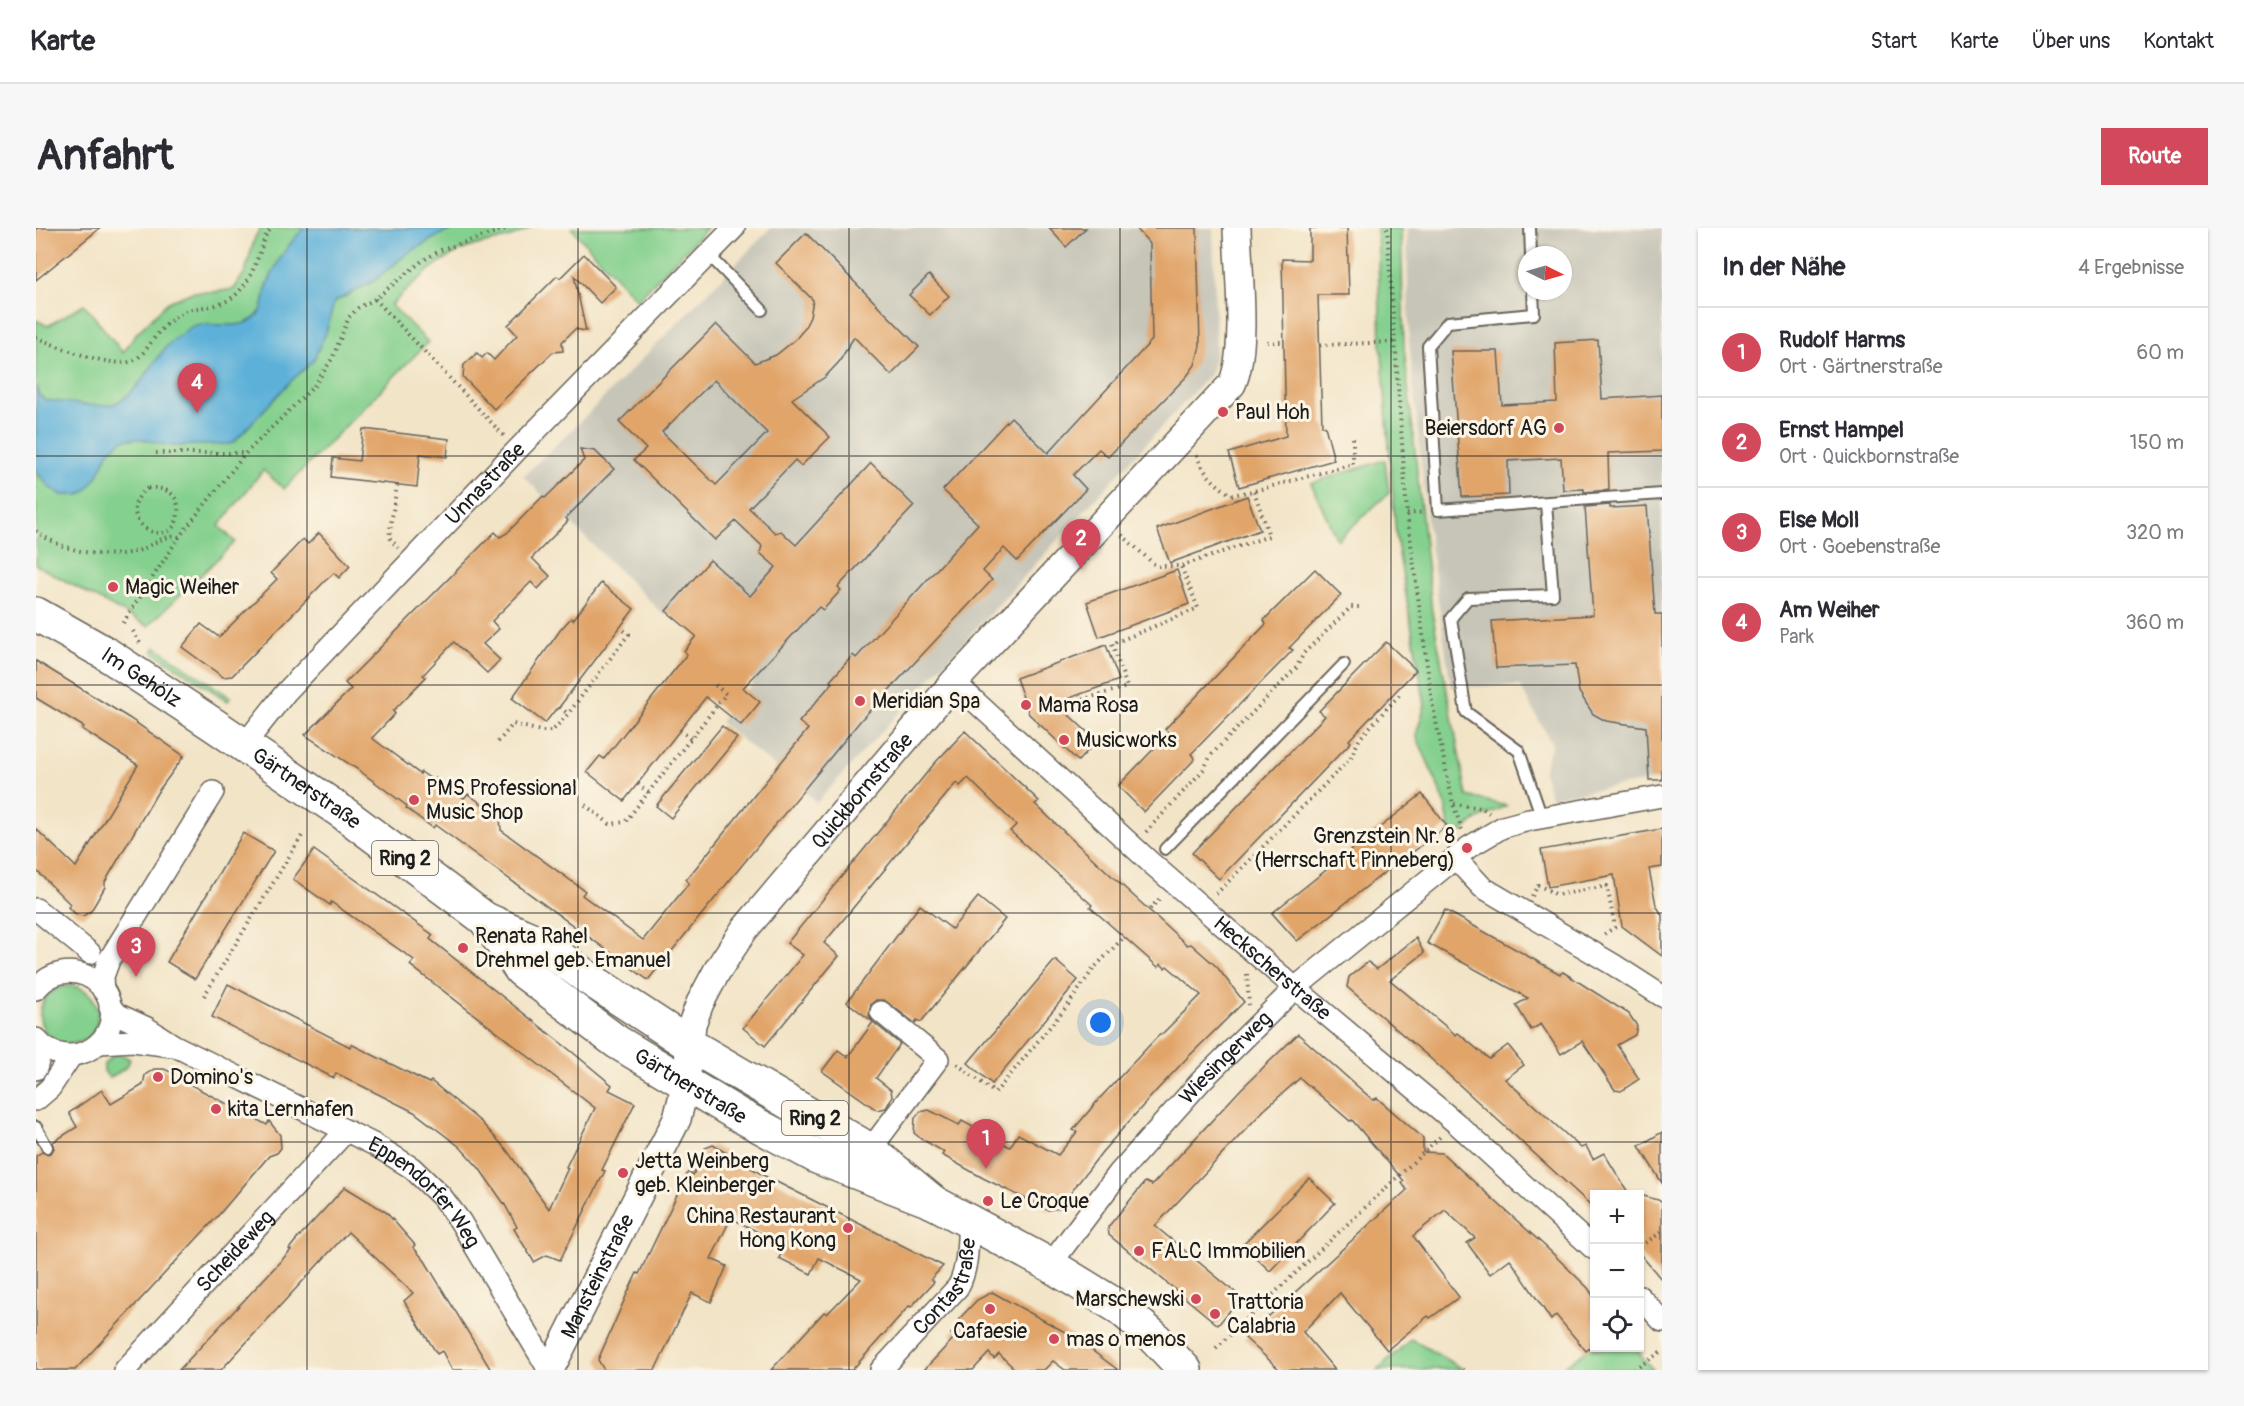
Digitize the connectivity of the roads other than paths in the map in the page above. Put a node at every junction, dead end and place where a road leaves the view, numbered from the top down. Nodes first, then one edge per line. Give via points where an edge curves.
1 (734, 228) edge
2 (1237, 228) edge
3 (1530, 228) edge
4 (1531, 246) edge
5 (708, 254) junction
6 (1533, 300) edge
7 (762, 310) dead end
8 (1662, 494) edge
9 (1546, 503) junction
10 (36, 614) edge
11 (1344, 664) dead end
12 (954, 682) junction
13 (244, 745) junction
14 (213, 792) dead end
15 (1662, 796) edge
16 (1542, 818) junction
17 (1165, 849) dead end
18 (1456, 859) junction
19 (36, 909) edge
20 (485, 919) junction
21 (122, 938) junction
22 (90, 952) junction
23 (66, 973) junction
24 (1295, 988) junction
25 (36, 989) edge
26 (1662, 996) edge
27 (107, 999) junction
28 (881, 1012) dead end
29 (37, 1040) edge
30 (99, 1043) junction
31 (690, 1045) junction
32 (175, 1046) junction
33 (71, 1056) junction
34 (36, 1069) edge
35 (686, 1083) junction
36 (36, 1100) edge
37 (36, 1127) edge
38 (346, 1131) junction
39 (46, 1147) dead end
40 (870, 1150) junction
41 (933, 1202) junction
42 (969, 1221) junction
43 (1590, 1246) edge
44 (1050, 1265) junction
45 (1641, 1298) edge
46 (1662, 1321) edge
47 (125, 1370) edge
48 (550, 1370) edge
49 (881, 1370) edge
50 (1185, 1370) edge

1 - 5 street, Unnastraße
2 - 12 street, Quickbornstraße via 1241,342 1238,371 1232,384
3 - 4 lane
5 - 7 lane
5 - 13 street, Unnastraße via 286,692
6 - 9 lane via 1534,314 1448,322 1428,346 1438,510
8 - 9 lane
9 - 16 lane via 1553,595 1468,598 1451,618 1466,712 1519,751
10 - 13 main road, Im Gehölz / Ring 2 via 105,653
11 - 17 lane
12 - 24 street, Heckscherstraße
12 - 31 street, Quickbornstraße via 744,930 700,1003
13 - 20 main road, Gärtnerstraße / Ring 2
14 - 21 street
15 - 16 street, Wiesingerweg
16 - 18 street, Wiesingerweg via 1503,827
18 - 24 street, Wiesingerweg
18 - 26 street via 1482,887
19 - 22 street
20 - 31 main road, Gärtnerstraße / Ring 2 via 538,942
20 - 35 main road, Gärtnerstraße / Ring 2 via 521,970 598,1030
21 - 22 street
21 - 27 street via 102,979
22 - 23 street
23 - 25 street via 48,978
23 - 27 street, Eppendorfer Weg via 88,977
24 - 43 street, Heckscherstraße via 1456,1123
24 - 44 street, Wiesingerweg via 1201,1081 1119,1173
27 - 30 street via 109,1027
27 - 32 street, Eppendorfer Weg via 119,1015
28 - 40 street via 938,1059
29 - 33 street via 51,1052
29 - 34 street via 40,1054
30 - 32 street, Eppendorfer Weg via 133,1041
30 - 33 street, Eppendorfer Weg via 87,1052
31 - 35 street, Quickbornstraße
31 - 40 main road, Gärtnerstraße / Ring 2
32 - 38 street, Eppendorfer Weg
33 - 36 street via 50,1088
35 - 41 main road, Gärtnerstraße / Ring 2 via 817,1157
35 - 48 street, Mansteinstraße via 677,1119
37 - 39 lane
38 - 47 street, Scheideweg
38 - 48 street, Eppendorfer Weg via 396,1156 441,1196
40 - 41 main road, Gärtnerstraße / Ring 2
41 - 42 main road, Gärtnerstraße / Ring 2
42 - 44 main road, Gärtnerstraße / Ring 2
42 - 49 street, Contastraße via 965,1267 958,1287
44 - 50 main road, Gärtnerstraße / Ring 2 via 1120,1308
45 - 46 street

